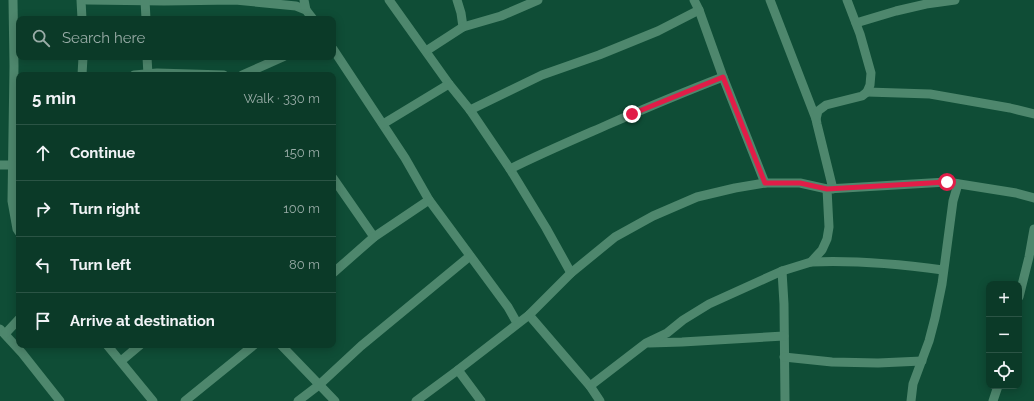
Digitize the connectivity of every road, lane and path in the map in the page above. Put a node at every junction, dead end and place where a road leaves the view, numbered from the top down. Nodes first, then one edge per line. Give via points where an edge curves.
1 (13, 0) edge
2 (81, 0) edge
3 (87, 0) edge
4 (145, 0) edge
5 (304, 0) edge
6 (390, 0) edge
7 (457, 0) edge
8 (694, 0) edge
9 (770, 0) edge
10 (847, 0) edge
11 (955, 0) edge
12 (534, 1) edge
13 (306, 10) junction
14 (698, 10) junction
15 (82, 16) edge
16 (146, 16) edge
17 (311, 16) edge
18 (856, 23) junction
19 (463, 28) junction
20 (426, 51) junction
21 (336, 54) edge
22 (82, 60) edge
23 (147, 60) edge
24 (276, 60) edge
25 (83, 72) edge
26 (148, 72) edge
27 (249, 72) edge
28 (723, 77) junction
29 (449, 84) junction
30 (867, 92) junction
31 (470, 110) junction
32 (1034, 114) edge
33 (816, 119) junction
34 (383, 124) junction
35 (16, 144) edge
36 (0, 165) edge
37 (12, 165) junction
38 (510, 169) junction
39 (765, 183) junction
40 (958, 184) junction
41 (830, 189) junction
42 (336, 190) edge
43 (1034, 198) edge
44 (429, 200) junction
45 (16, 229) edge
46 (1034, 229) edge
47 (374, 237) junction
48 (470, 256) junction
49 (811, 262) junction
50 (336, 270) edge
51 (943, 270) junction
52 (782, 271) junction
53 (570, 273) junction
54 (1022, 286) edge
55 (530, 315) junction
56 (16, 321) edge
57 (517, 324) junction
58 (2, 331) edge
59 (784, 336) junction
60 (646, 343) junction
61 (16, 346) edge
62 (17, 348) edge
63 (110, 348) edge
64 (136, 348) edge
65 (250, 348) edge
66 (284, 348) edge
67 (784, 357) junction
68 (121, 361) junction
69 (922, 361) junction
70 (458, 370) junction
71 (319, 385) junction
72 (590, 386) junction
73 (997, 389) edge
74 (59, 400) edge
75 (153, 401) edge
76 (185, 401) edge
77 (298, 401) edge
78 (335, 401) edge
79 (416, 401) edge
80 (481, 401) edge
81 (600, 401) edge
82 (785, 401) edge
83 (911, 401) edge
84 (993, 401) edge

1 - 35 street
2 - 15 street
3 - 4 street
4 - 13 street via 235,0 296,6
4 - 16 street
5 - 13 street
6 - 20 street
7 - 19 street
8 - 14 street
9 - 33 street
10 - 18 street
11 - 18 street via 926,4
12 - 19 street via 501,16
13 - 17 street
14 - 28 street
14 - 31 street via 599,55 542,75
18 - 30 street via 870,73
19 - 20 street
20 - 29 street
21 - 34 street
22 - 25 street
23 - 26 street
24 - 27 street
28 - 38 street
28 - 39 street
29 - 31 street
29 - 34 street
30 - 32 street via 930,94
30 - 33 street via 862,96 826,105 818,111
31 - 38 street
33 - 41 street
34 - 44 street
35 - 37 street
36 - 37 street
37 - 45 street via 12,201
38 - 53 street
39 - 41 street via 800,183
39 - 53 street via 697,197 653,216 615,237
40 - 41 street via 947,182
40 - 43 street
40 - 51 street via 953,201
41 - 49 street via 827,238 822,250
42 - 47 street
44 - 47 street
44 - 48 street
46 - 54 street
47 - 50 street
48 - 57 street via 508,307
48 - 71 street via 361,346
49 - 51 street via 863,262
49 - 52 street
51 - 69 street via 935,318
52 - 59 street
52 - 60 street via 709,304 667,333
53 - 55 street
55 - 57 street
55 - 72 street
56 - 58 street
57 - 70 street
58 - 61 street
59 - 60 street
59 - 67 street
60 - 72 street
62 - 74 street
63 - 68 street
64 - 68 street
65 - 76 street
66 - 71 street
67 - 69 street via 832,362
67 - 82 street
68 - 75 street
69 - 83 street via 913,384
70 - 79 street
70 - 80 street
71 - 77 street
71 - 78 street
72 - 81 street
73 - 84 street

